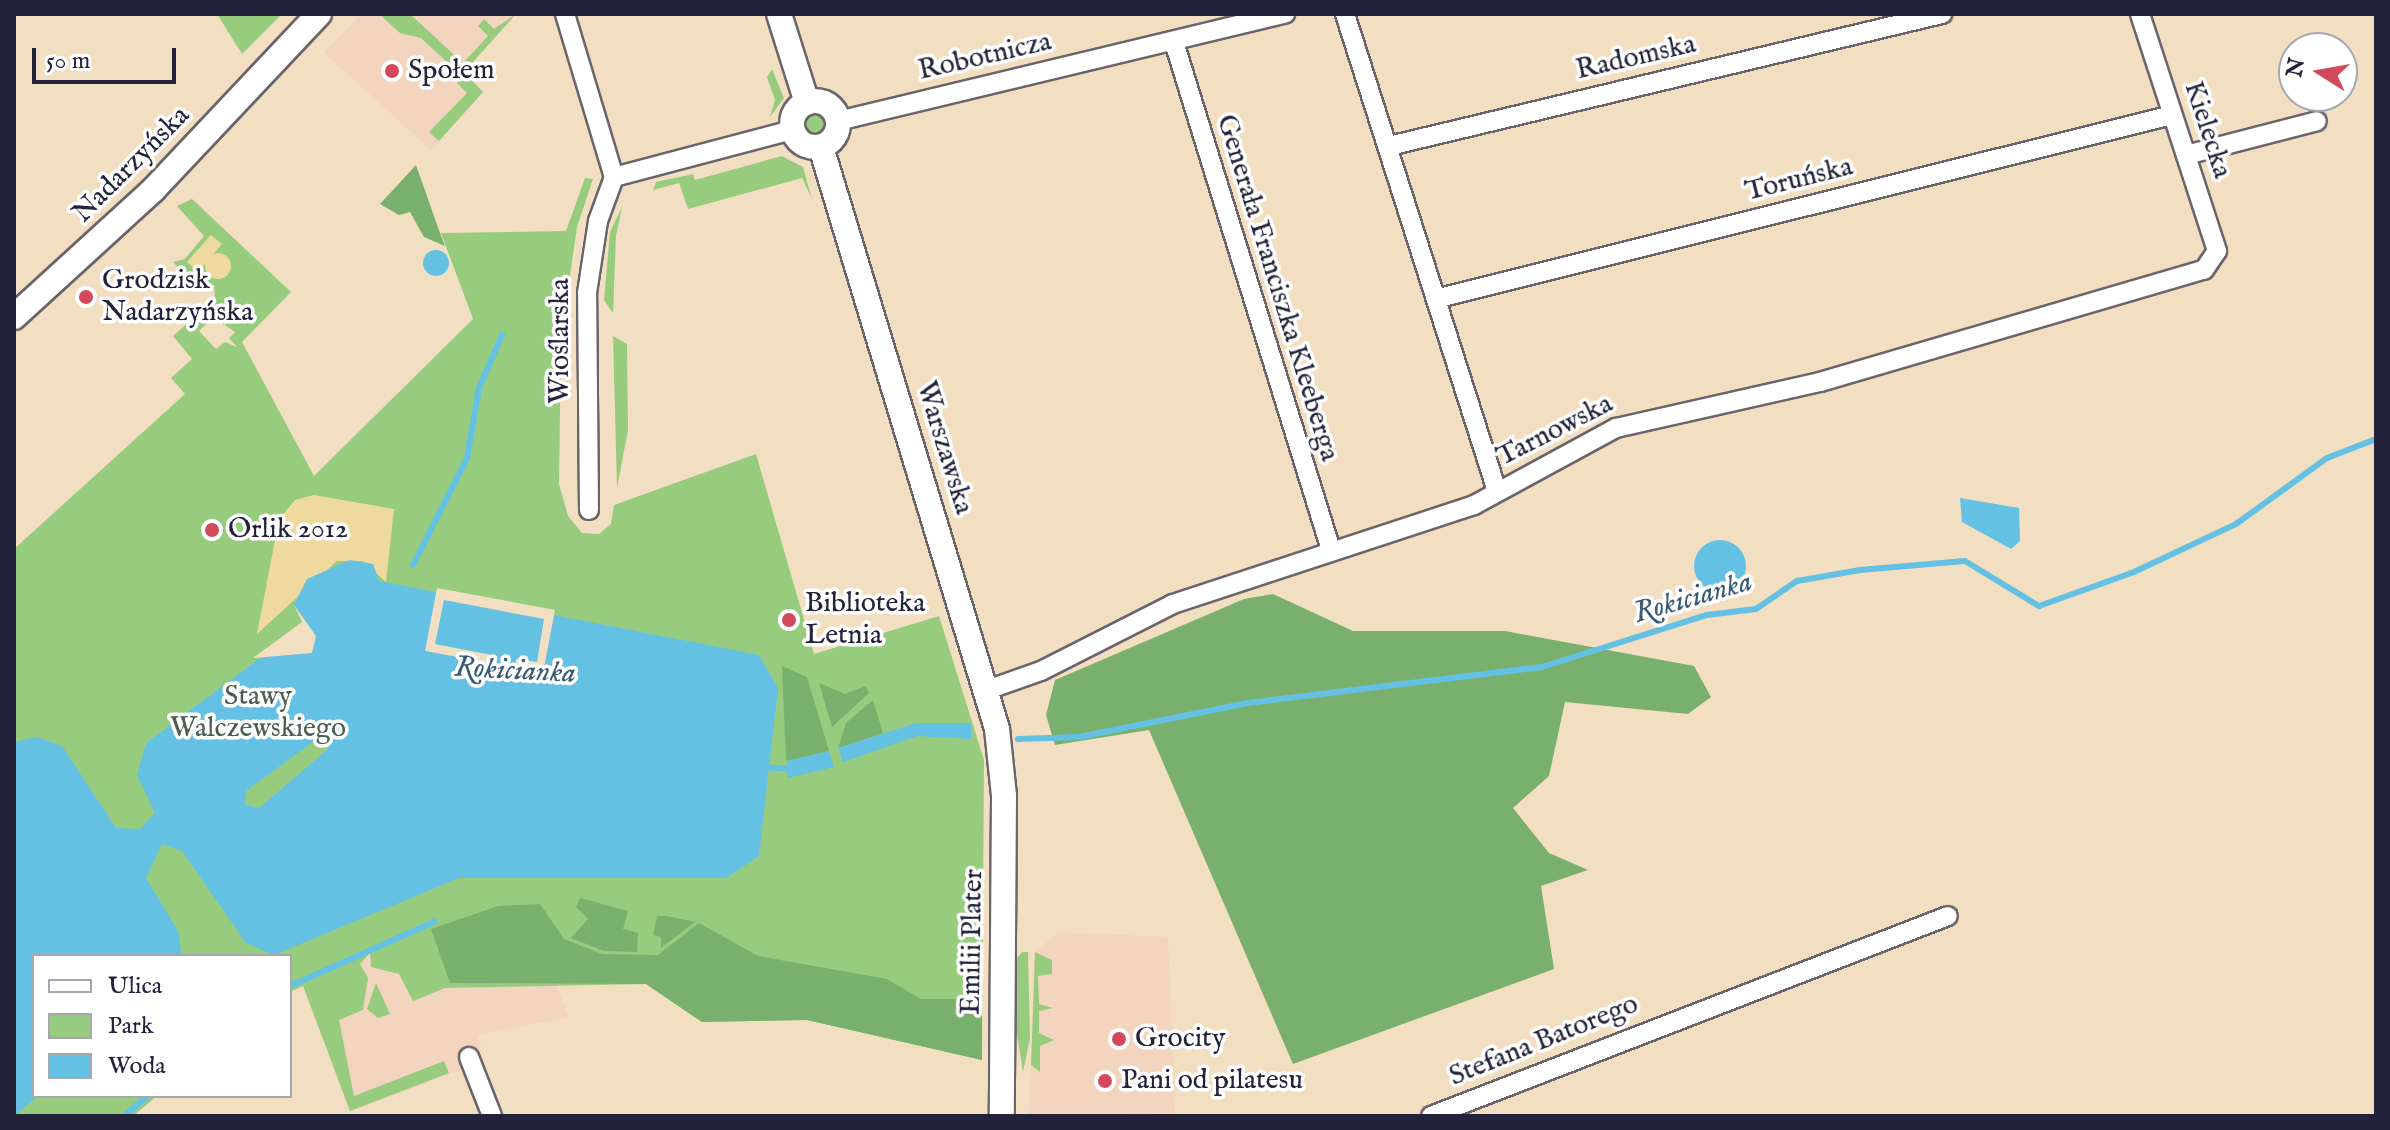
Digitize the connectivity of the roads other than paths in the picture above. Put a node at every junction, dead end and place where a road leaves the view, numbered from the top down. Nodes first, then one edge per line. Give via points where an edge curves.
1 (319, 14) edge
2 (565, 14) edge
3 (779, 14) edge
4 (1285, 14) edge
5 (1345, 14) edge
6 (1942, 14) edge
7 (2140, 14) edge
8 (1174, 42) junction
9 (807, 103) junction
10 (2172, 115) junction
11 (838, 121) junction
12 (2317, 121) dead end
13 (792, 130) junction
14 (1389, 146) junction
15 (821, 147) junction
16 (2186, 155) junction
17 (614, 177) junction
18 (2213, 263) joint
19 (1439, 298) junction
20 (14, 317) edge
21 (1497, 491) junction
22 (589, 510) dead end
23 (1331, 550) junction
24 (987, 690) junction
25 (1003, 769) joint
26 (1948, 916) dead end
27 (469, 1057) dead end
28 (492, 1116) edge
29 (1002, 1116) edge
30 (1431, 1116) edge

1 - 20 street, Nadarzyńska via 153,190
2 - 17 street
3 - 9 street
4 - 8 street, Robotnicza
5 - 14 street
6 - 14 street, Radomska
7 - 10 street, Kielecka
8 - 11 street, Robotnicza
8 - 23 street, Generała Franciszka Kleeberga
9 - 11 street via 825,104
9 - 13 street via 793,117
10 - 16 street, Kielecka
10 - 19 street, Toruńska
11 - 15 street via 833,139
12 - 16 street
13 - 15 street via 800,142
13 - 17 street
14 - 19 street
15 - 24 street, Warszawska
16 - 18 street, Kielecka via 2217,251
17 - 22 street, Wioślarska via 588,279
18 - 21 street, Tarnowska via 1820,382 1636,421
19 - 21 street
21 - 23 street, Tarnowska via 1468,507
23 - 24 street, Tarnowska via 1173,604 1041,671
24 - 25 street, Warszawska
25 - 29 street, Emilii Plater
26 - 30 street, Stefana Batorego
27 - 28 street

